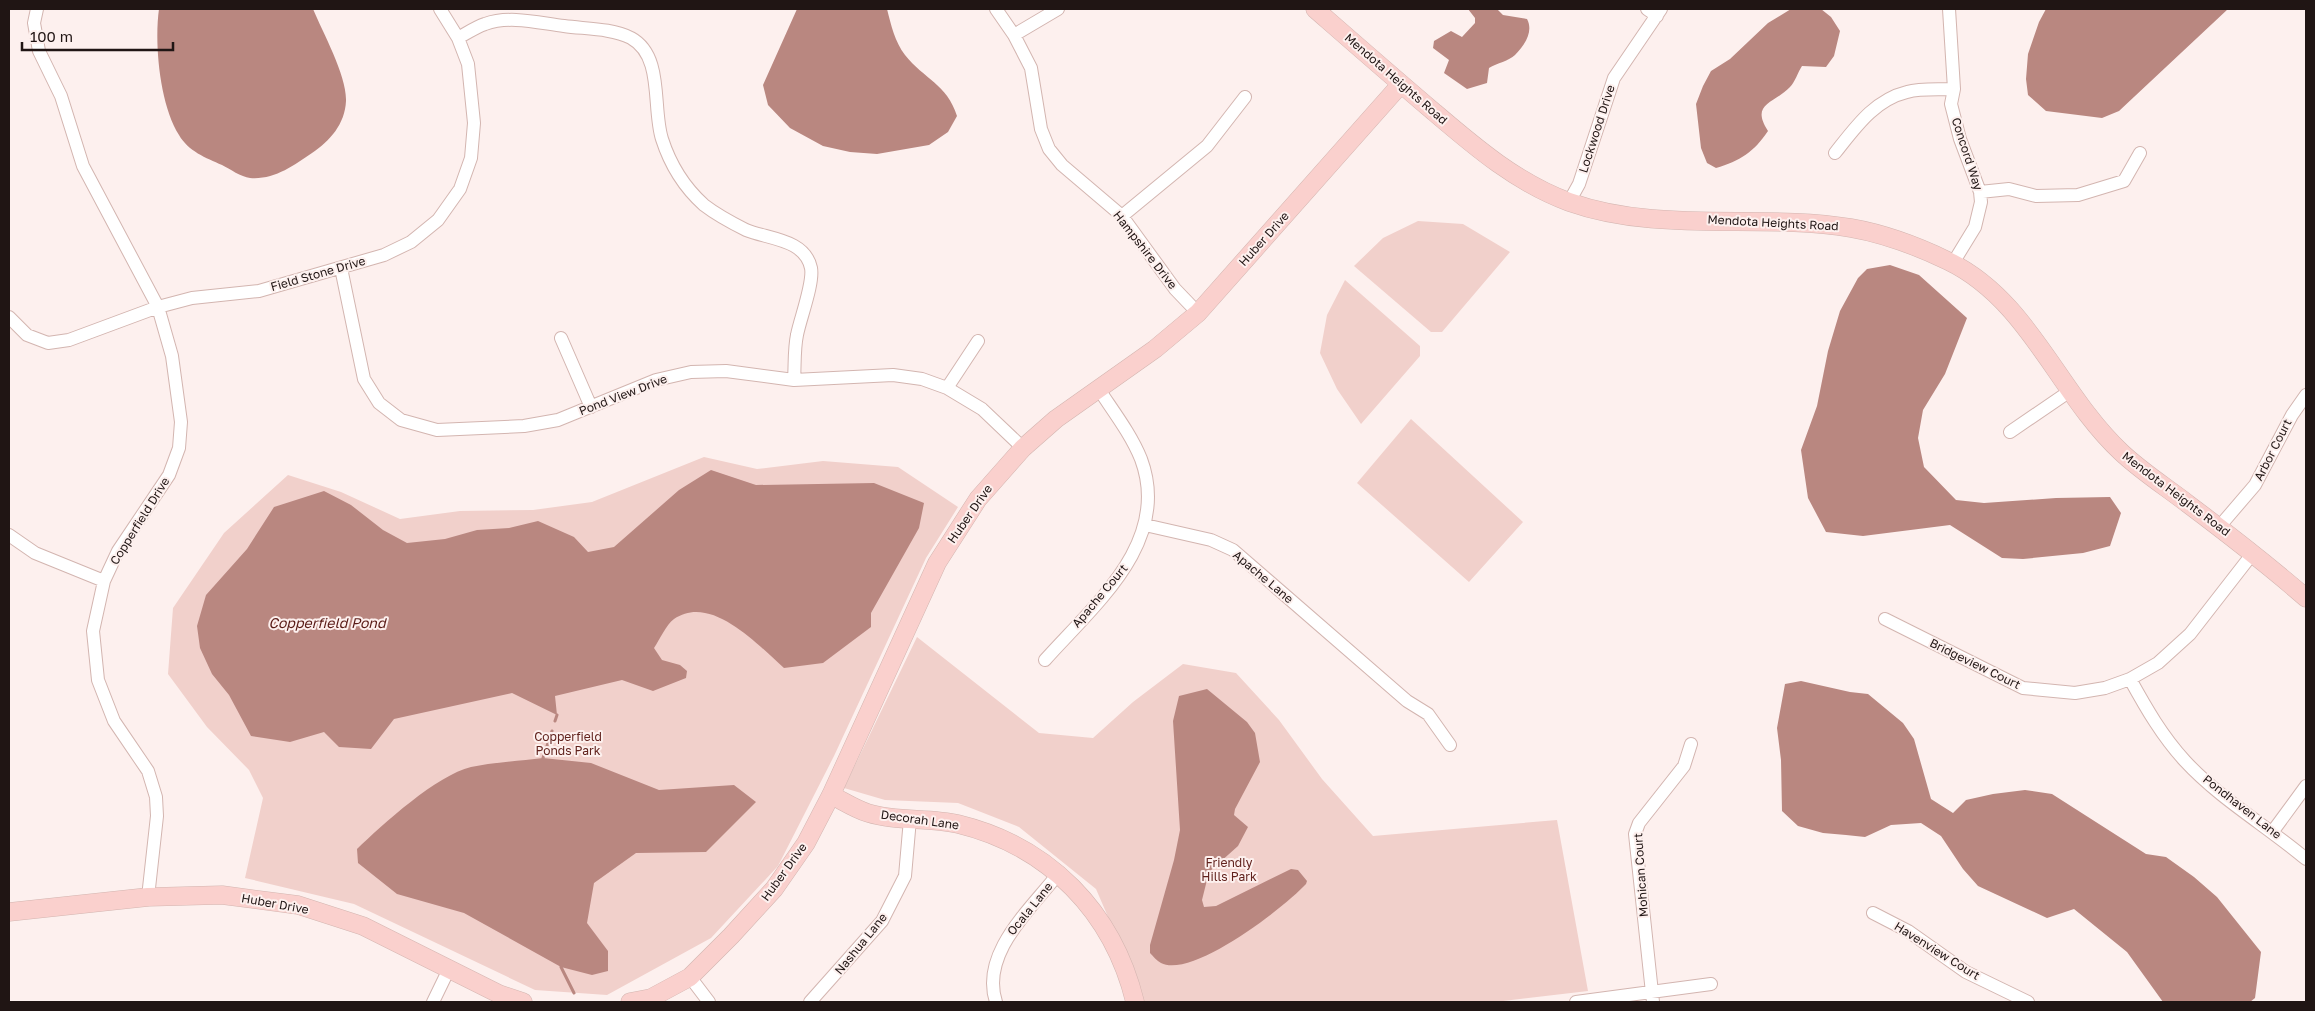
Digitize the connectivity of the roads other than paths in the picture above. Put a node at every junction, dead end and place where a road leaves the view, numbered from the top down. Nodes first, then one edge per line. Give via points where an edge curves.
1 (37, 9) edge
2 (440, 9) edge
3 (996, 9) edge
4 (1058, 9) edge
5 (1315, 9) edge
6 (1949, 9) edge
7 (1655, 11) edge
8 (1014, 35) junction
9 (458, 38) junction
10 (1401, 84) junction
11 (1954, 89) junction
12 (1245, 97) dead end
13 (1835, 153) dead end
14 (2140, 153) dead end
15 (1980, 192) junction
16 (1569, 202) junction
17 (1122, 216) junction
18 (1953, 263) junction
19 (341, 268) junction
20 (158, 307) junction
21 (1198, 313) junction
22 (9, 317) edge
23 (561, 338) dead end
24 (978, 340) dead end
25 (794, 380) junction
26 (947, 388) junction
27 (1098, 388) junction
28 (2070, 391) junction
29 (2306, 395) edge
30 (591, 407) junction
31 (2010, 432) dead end
32 (1023, 448) junction
33 (1145, 525) junction
34 (2219, 527) junction
35 (9, 535) edge
36 (2253, 552) junction
37 (104, 581) junction
38 (2306, 598) edge
39 (1885, 618) dead end
40 (1045, 660) dead end
41 (2130, 679) junction
42 (1691, 744) dead end
43 (1450, 746) dead end
44 (2306, 786) edge
45 (830, 795) junction
46 (910, 820) junction
47 (2273, 831) junction
48 (2306, 859) edge
49 (1058, 874) junction
50 (148, 897) junction
51 (9, 912) edge
52 (1873, 913) dead end
53 (449, 968) junction
54 (690, 977) junction
55 (1711, 984) dead end
56 (1653, 998) edge
57 (433, 1002) edge
58 (523, 1002) edge
59 (630, 1002) edge
60 (709, 1002) edge
61 (810, 1002) edge
62 (996, 1002) edge
63 (1135, 1002) edge
64 (1576, 1002) edge
65 (2028, 1002) edge

1 - 20 street, Copperfield Drive via 34,23 39,51 61,96 83,166
2 - 9 street, Field Stone Drive
3 - 8 street, Hampshire Drive
4 - 8 street
5 - 10 street, Mendota Heights Road
6 - 11 street, Concord Way
7 - 16 street, Lockwood Drive via 1614,78 1579,184
8 - 17 street, Hampshire Drive via 1031,68 1041,129 1049,149 1062,165
9 - 19 street, Field Stone Drive via 468,64 474,123 471,158 460,189 438,220 411,242 384,255
9 - 25 street via 486,24 512,20 615,32 632,38 644,49 651,61 661,137 671,163 686,185 724,219 790,243 806,257 811,269 810,284 797,337
10 - 16 street, Mendota Heights Road via 1488,158
10 - 21 street, Huber Drive
11 - 13 street via 1908,91 1882,102
11 - 15 street, Concord Way via 1951,104 1960,140
12 - 17 street via 1207,146
14 - 15 street via 2124,181 2078,195 2036,196 2009,189
15 - 18 street, Concord Way via 1975,227
16 - 18 street, Mendota Heights Road via 1641,217 1852,228 1907,242
17 - 21 street, Hampshire Drive via 1175,289
18 - 28 street, Mendota Heights Road via 1987,286 2013,312
19 - 20 street, Field Stone Drive via 259,291 192,298
19 - 30 street, Pond View Drive via 364,379 379,403 401,420 437,430 524,426 558,420
20 - 22 street, Field Stone Drive via 69,340 48,342 27,335
20 - 37 street, Copperfield Drive via 172,356 181,422 179,448 168,475 118,551
21 - 27 street, Huber Drive via 1155,349
23 - 30 street
24 - 26 street
25 - 26 street, Pond View Drive via 893,375 922,379
25 - 30 street, Pond View Drive via 726,371 691,372 656,380
26 - 32 street, Pond View Drive via 982,409
27 - 32 street, Huber Drive
27 - 33 street via 1142,460 1148,493
28 - 31 street
28 - 34 street, Mendota Heights Road via 2122,454
29 - 34 street, Arbor Court via 2255,485
32 - 45 street, Huber Drive via 978,499 937,563
33 - 40 street, Apache Court via 1137,549 1124,570
33 - 43 street, Apache Lane via 1212,540 1233,550 1407,701 1428,714
34 - 36 street, Mendota Heights Road
35 - 37 street via 35,554
36 - 38 street, Mendota Heights Road
36 - 41 street, Bridgeview Court via 2190,634 2158,663
37 - 50 street, Copperfield Drive via 93,631 98,680 114,721 148,771 156,797 157,816
39 - 41 street, Bridgeview Court via 2023,688 2075,692 2105,688
41 - 47 street, Pondhaven Lane via 2156,724 2185,761 2216,789
42 - 56 street, Mohican Court via 1684,766 1639,823 1636,834
44 - 47 street
45 - 46 street, Decorah Lane via 869,813
45 - 54 street, Huber Drive via 806,843 774,889
46 - 49 street, Decorah Lane via 957,824 1000,837 1042,860
46 - 61 street, Nashua Lane via 905,876 882,921
47 - 48 street, Pondhaven Lane
49 - 62 street, Ocala Lane via 1006,940 994,973
49 - 63 street, Decorah Lane via 1103,923 1123,963
50 - 51 street, Huber Drive
50 - 53 street, Huber Drive via 222,895 298,906 364,926
52 - 65 street, Havenview Court via 1908,931 1966,972
53 - 57 street
53 - 58 street, Huber Drive via 499,994
54 - 59 street, Huber Drive via 651,998
54 - 60 street
55 - 56 street
56 - 64 street

